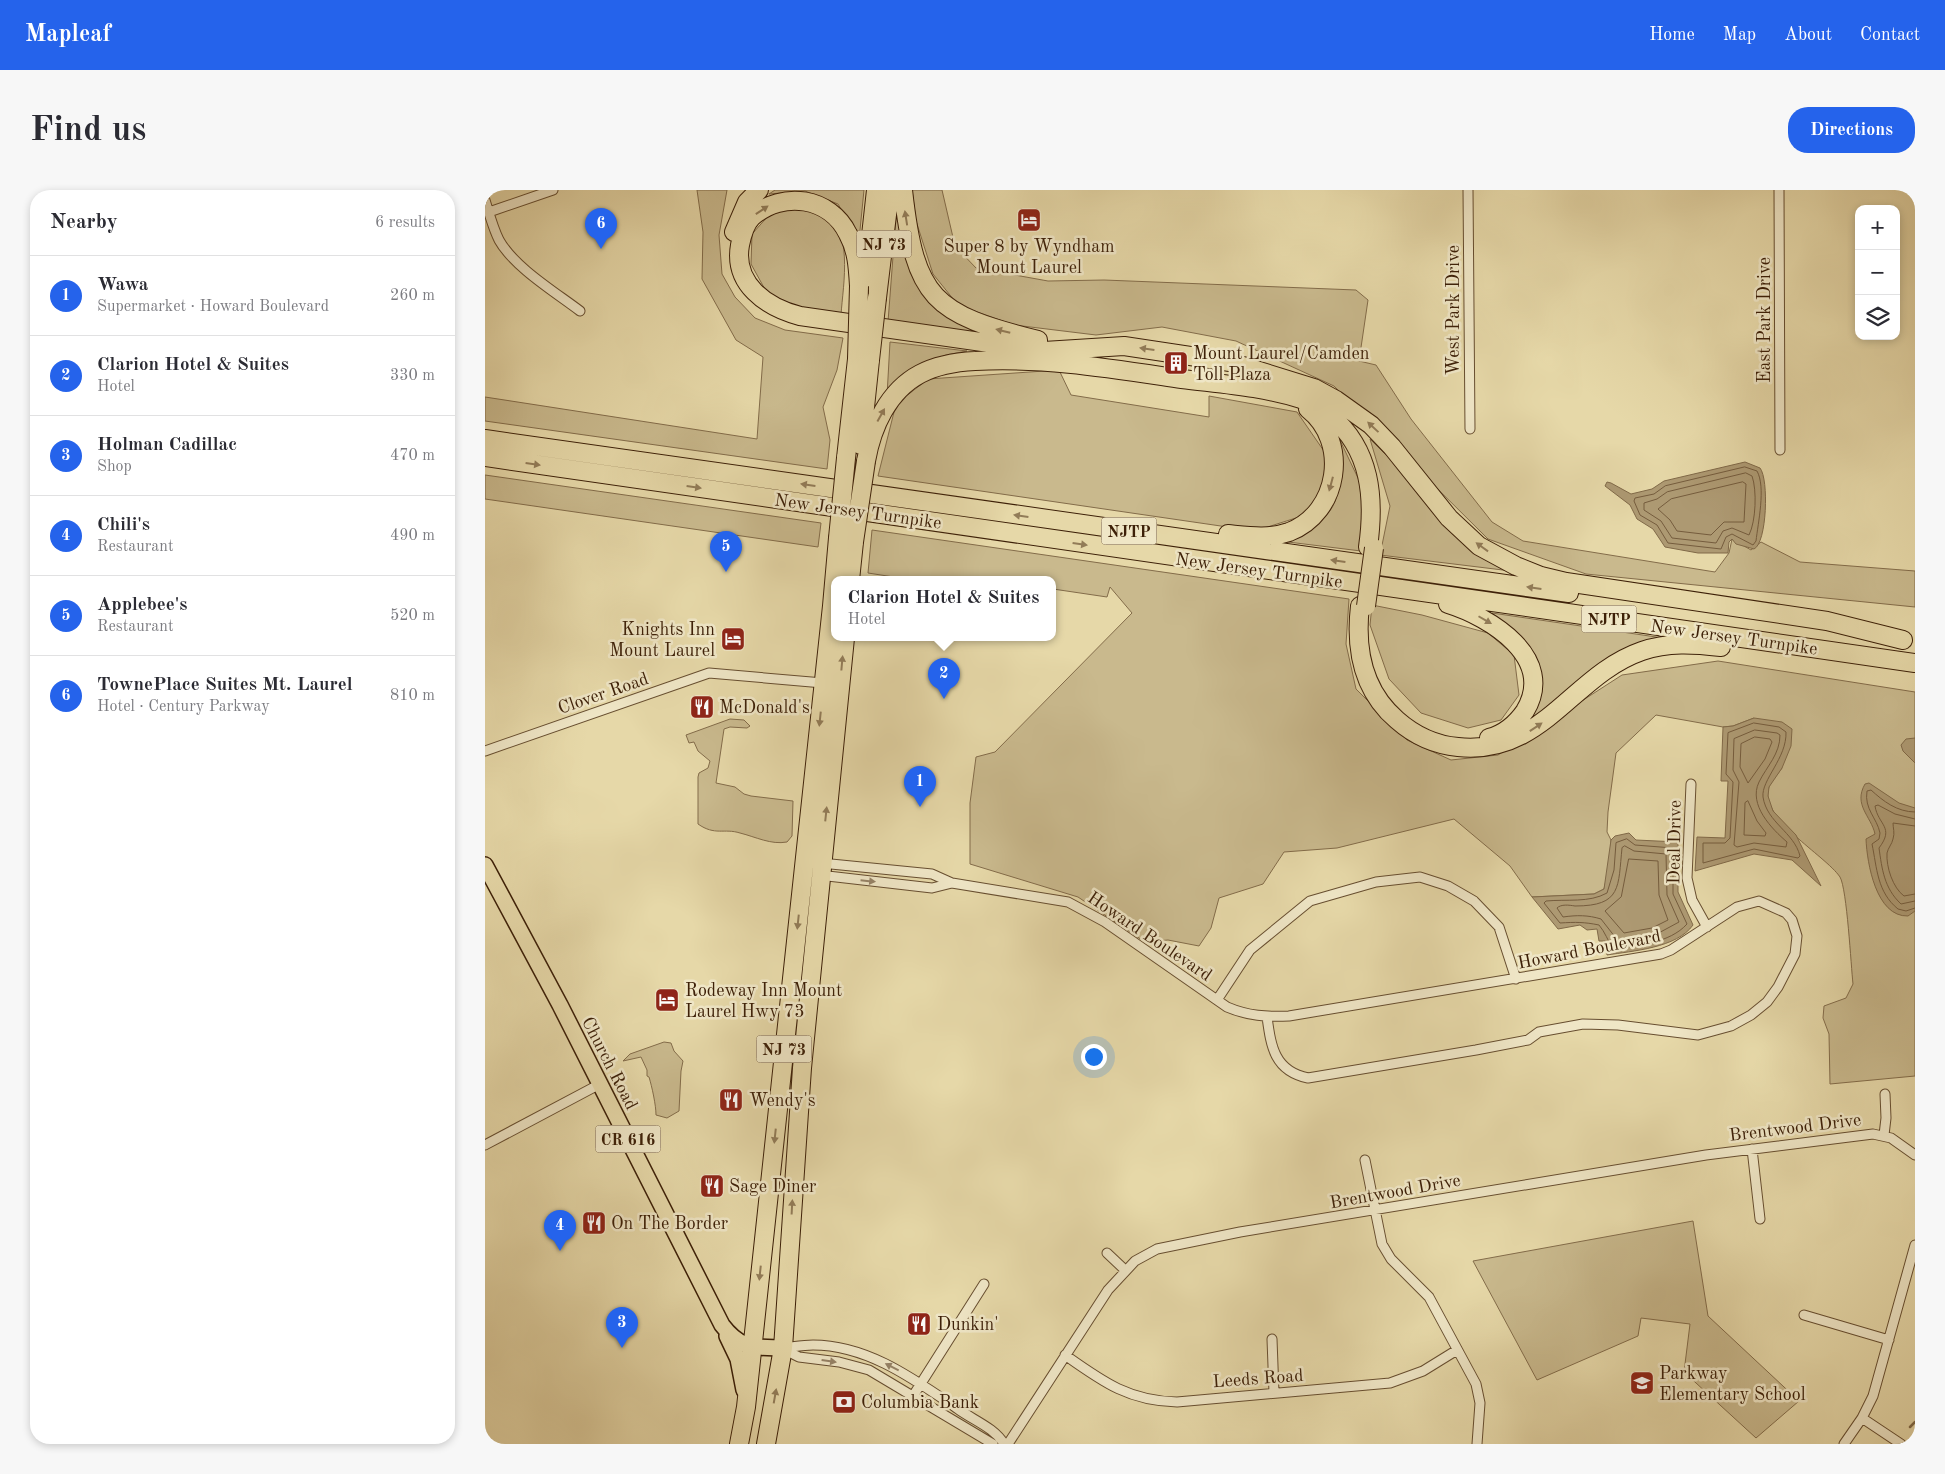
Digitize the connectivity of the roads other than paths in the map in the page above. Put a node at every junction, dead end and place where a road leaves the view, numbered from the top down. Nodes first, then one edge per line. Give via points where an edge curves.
1 (553, 190) edge
2 (759, 190) edge
3 (876, 190) edge
4 (890, 190) edge
5 (903, 190) edge
6 (1468, 190) edge
7 (1779, 190) edge
8 (485, 200) edge
9 (489, 212) junction
10 (867, 293) junction
11 (580, 310) dead end
12 (1083, 357) junction
13 (1275, 376) junction
14 (1276, 394) junction
15 (1470, 430) dead end
16 (485, 438) edge
17 (1780, 450) dead end
18 (485, 457) edge
19 (857, 460) junction
20 (1058, 521) junction
21 (846, 540) junction
22 (1371, 548) junction
23 (840, 576) edge
24 (850, 576) edge
25 (1303, 576) junction
26 (1363, 606) junction
27 (831, 634) edge
28 (845, 641) edge
29 (1909, 641) edge
30 (1915, 663) edge
31 (1915, 669) edge
32 (823, 684) junction
33 (485, 751) edge
34 (1691, 784) dead end
35 (485, 865) edge
36 (812, 868) junction
37 (952, 884) junction
38 (1707, 927) junction
39 (1516, 979) junction
40 (1217, 1000) junction
41 (1267, 1016) junction
42 (600, 1084) junction
43 (1885, 1094) dead end
44 (1884, 1135) junction
45 (485, 1145) edge
46 (1752, 1149) junction
47 (1915, 1156) edge
48 (1365, 1160) dead end
49 (1374, 1210) junction
50 (1760, 1219) dead end
51 (1915, 1245) edge
52 (1107, 1253) dead end
53 (1125, 1270) junction
54 (984, 1284) dead end
55 (1804, 1315) dead end
56 (723, 1325) junction
57 (1272, 1339) dead end
58 (1889, 1340) junction
59 (752, 1347) junction
60 (783, 1348) junction
61 (1457, 1350) junction
62 (1065, 1355) junction
63 (920, 1383) junction
64 (1274, 1393) junction
65 (913, 1396) junction
66 (746, 1407) junction
67 (1862, 1418) junction
68 (739, 1444) edge
69 (767, 1444) edge
70 (993, 1444) edge
71 (1003, 1444) edge
72 (1008, 1444) edge
73 (1477, 1444) edge
74 (1844, 1444) edge
75 (1901, 1444) edge

1 - 9 street
2 - 12 highway via 747,202 738,220 731,258 739,287 766,313 793,321 1044,357
3 - 10 highway, NJ 73
4 - 10 highway, NJ 73
12 -> 5 highway via 990,328 967,319 941,302 923,280 915,260
6 - 15 street, West Park Drive
7 - 17 street, East Park Drive
8 - 9 street
9 - 11 street via 499,239 511,256
12 -> 10 highway via 800,316 779,310 754,293 741,271 740,247 749,222 759,212 781,200 797,198 824,206 839,218 849,235
10 - 19 highway, NJ 73, bridge
13 -> 12 highway via 1230,362 1124,346
12 - 14 highway
19 -> 12 highway via 888,404 903,386 929,370 948,364 986,360
13 - 22 highway via 1331,406 1350,424 1364,444 1378,490
29 -> 13 highway via 1827,621 1566,582 1516,566 1491,554 1459,528 1392,448 1359,415 1314,388
14 -> 20 highway via 1313,413 1327,433 1334,454 1328,495 1302,526 1263,537 1119,522
14 - 22 highway via 1301,399 1320,408 1345,430 1357,447 1371,493
20 -> 16 highway, New Jersey Turnpike / NJTP
18 -> 25 highway, New Jersey Turnpike / NJTP
19 - 21 highway, NJ 73, bridge
19 - 21 highway, NJ 73, bridge via 859,500
29 -> 20 highway, New Jersey Turnpike / NJTP
21 - 23 highway, NJ 73
21 - 24 highway, NJ 73
22 - 26 highway
25 -> 26 highway via 1320,584 1444,602 1491,623 1518,646 1530,668 1531,692 1523,714 1503,733 1475,740 1443,736 1414,724 1387,699 1371,670
25 - 30 highway, New Jersey Turnpike / NJTP
26 -> 31 highway via 1358,634 1360,656 1376,696 1389,713 1416,733 1434,742 1460,747 1487,747 1525,734 1619,662 1641,651 1665,645 1691,644
27 - 32 highway, NJ 73
36 -> 28 highway, NJ 73
32 - 33 street, Clover Road via 709,673
32 -> 36 highway, NJ 73
34 - 38 street, Deal Drive via 1687,878 1691,900
35 - 42 main road, Church Road / CR 616
36 -> 37 street, Howard Boulevard via 932,888
36 - 37 street, Howard Boulevard via 932,874
36 -> 59 highway, NJ 73
60 -> 36 highway, NJ 73
37 - 40 street, Howard Boulevard via 1059,899 1080,907
38 - 39 street, Howard Boulevard via 1661,954
38 - 41 street, Howard Boulevard via 1737,907 1759,900 1787,913 1797,936 1789,968 1767,1002 1731,1026 1698,1035 1583,1024 1539,1032 1528,1040 1308,1078 1283,1067 1270,1042
39 - 40 street via 1499,927 1474,901 1448,886 1421,877 1376,882 1310,901 1250,950
39 - 41 street, Howard Boulevard via 1289,1016
40 - 41 street, Howard Boulevard via 1243,1014
42 - 45 street
42 - 56 main road, Church Road / CR 616
43 - 44 street
44 - 46 street, Brentwood Drive
44 - 47 street via 1896,1140
46 - 49 street, Brentwood Drive
46 - 50 street
48 - 49 street
49 - 53 street, Brentwood Drive via 1169,1246 1147,1254
49 - 61 street via 1382,1244 1391,1258 1429,1297
51 - 58 street
52 - 53 street
53 - 62 street, Brentwood Drive
54 - 63 street
55 - 58 street
56 - 59 main road, Church Road / CR 616 via 738,1342
56 - 66 main road, CR 616 via 741,1368
57 - 64 street
58 - 67 street via 1879,1381
59 - 60 main road, Church Road / CR 616
59 - 66 highway, NJ 73
63 -> 60 street via 878,1360 851,1351 813,1345
60 -> 65 street via 799,1357 869,1370
69 -> 60 highway, NJ 73
61 - 64 street, Leeds Road via 1399,1381
61 - 73 street via 1479,1393
62 - 64 street, Leeds Road via 1111,1387 1154,1401 1177,1402
62 - 72 street, Brentwood Drive
63 - 65 street
63 - 71 street via 993,1432
65 - 70 street
66 - 68 highway, NJ 73
67 - 74 street
67 - 75 street

